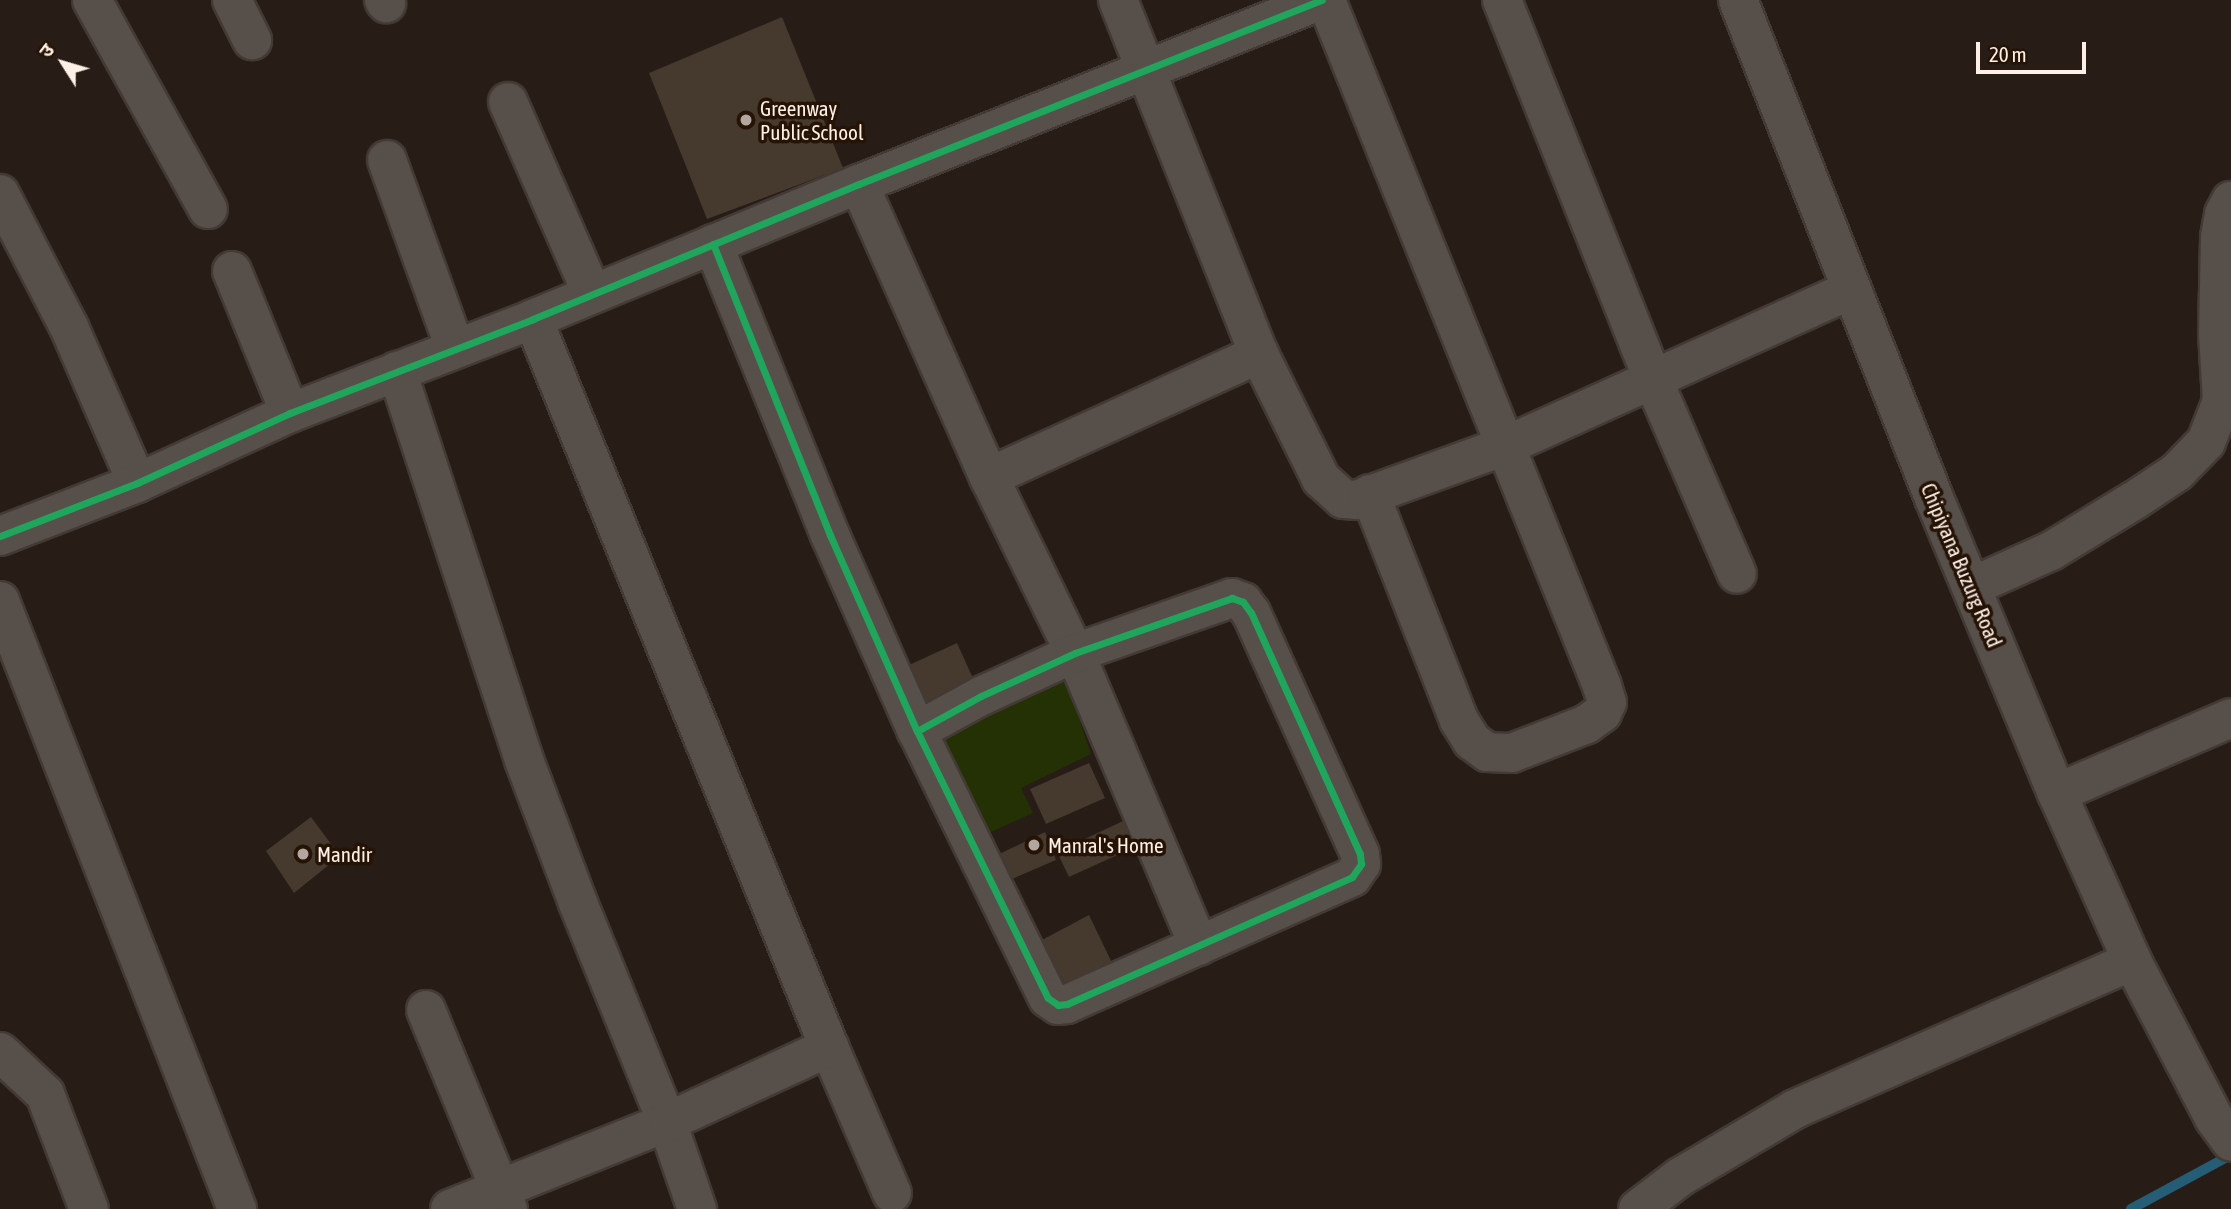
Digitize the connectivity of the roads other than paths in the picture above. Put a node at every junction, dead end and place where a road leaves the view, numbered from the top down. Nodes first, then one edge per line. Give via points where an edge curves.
1 (92, 0) edge
2 (232, 0) edge
3 (1118, 0) edge
4 (1324, 0) edge
5 (1502, 0) edge
6 (1738, 0) edge
7 (252, 40) dead end
8 (1145, 70) junction
9 (508, 102) dead end
10 (387, 160) dead end
11 (859, 184) junction
12 (0, 194) edge
13 (2231, 201) edge
14 (208, 209) dead end
15 (713, 244) junction
16 (232, 271) dead end
17 (1851, 290) junction
18 (592, 293) junction
19 (533, 319) junction
20 (455, 348) junction
21 (1259, 354) junction
22 (397, 371) junction
23 (1653, 380) junction
24 (290, 413) junction
25 (1504, 446) junction
26 (989, 477) junction
27 (137, 483) junction
28 (1370, 495) junction
29 (0, 536) edge
30 (1737, 574) dead end
31 (1973, 586) junction
32 (0, 601) edge
33 (1075, 653) junction
34 (2231, 718) edge
35 (917, 731) junction
36 (2057, 793) junction
37 (1199, 946) junction
38 (2132, 961) junction
39 (426, 1010) dead end
40 (829, 1047) junction
41 (0, 1052) edge
42 (667, 1122) junction
43 (2222, 1130) edge
44 (892, 1193) dead end
45 (504, 1199) edge
46 (89, 1209) edge
47 (237, 1209) edge
48 (450, 1209) edge
49 (697, 1209) edge
50 (1639, 1209) edge

1 - 14 street
2 - 7 street
3 - 8 street
4 - 8 street
4 - 25 street
5 - 23 street
6 - 17 street, Chipiyana Buzurg Road
8 - 11 street
8 - 21 street
9 - 18 street
10 - 20 street
11 - 15 street
11 - 26 street
12 - 27 street via 69,327
13 - 31 street via 2220,237 2222,401 2206,442 2177,472 2125,506 2051,551
15 - 18 street
15 - 35 street via 830,535
16 - 24 street
17 - 23 street
17 - 31 street, Chipiyana Buzurg Road
18 - 19 street
19 - 20 street
19 - 40 street
20 - 22 street
21 - 26 street
21 - 28 street via 1321,479 1343,499
22 - 24 street
22 - 42 street via 524,760
23 - 25 street
23 - 30 street
24 - 27 street
25 - 28 street
25 - 28 street via 1607,702 1602,713 1587,724 1511,753 1487,752 1472,741 1459,720
26 - 33 street
27 - 29 street
31 - 36 street, Chipiyana Buzurg Road
32 - 47 street
33 - 35 street
33 - 37 street
33 - 37 street via 1220,601 1232,598 1243,602 1360,854 1362,864 1352,877
34 - 36 street
35 - 37 street via 1048,998 1058,1005 1067,1004
36 - 38 street, Chipiyana Buzurg Road
38 - 43 street, Chipiyana Buzurg Road
38 - 50 street via 1795,1109 1680,1177
39 - 45 street
40 - 42 street
40 - 44 street
41 - 46 street via 45,1094
42 - 45 street
42 - 49 street
45 - 48 street

